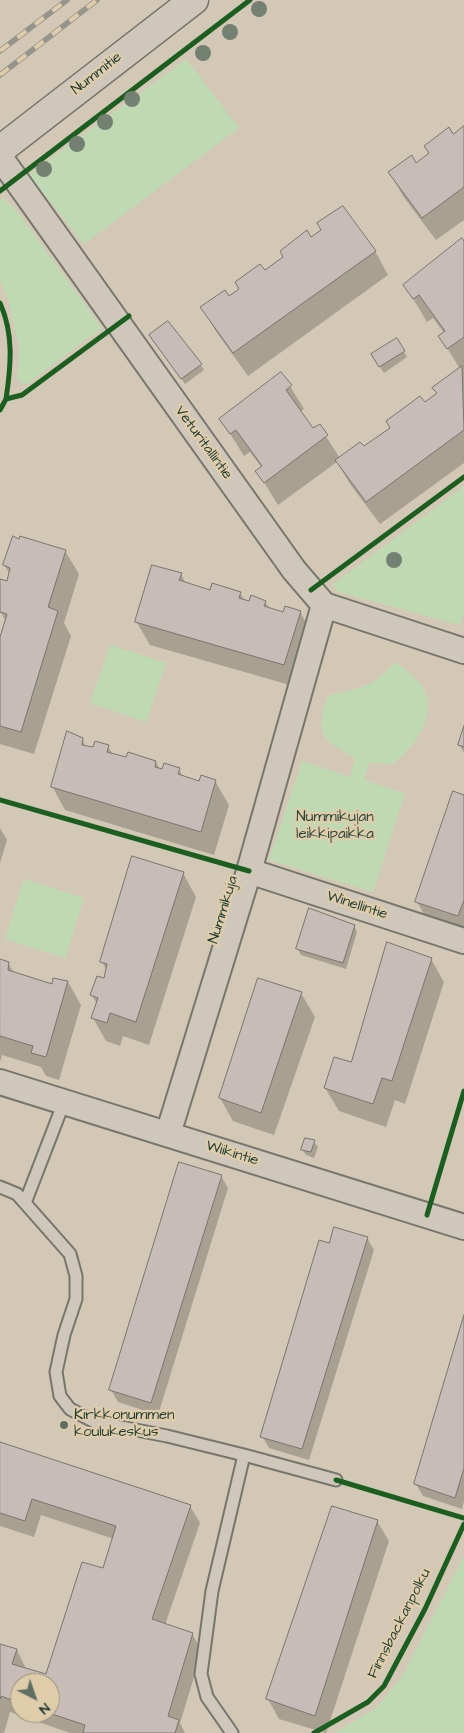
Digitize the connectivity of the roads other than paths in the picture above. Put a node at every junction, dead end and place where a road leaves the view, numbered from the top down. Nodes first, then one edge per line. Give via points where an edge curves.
1 (194, 0) edge
2 (0, 150) edge
3 (0, 157) edge
4 (324, 605) junction
5 (464, 651) edge
6 (249, 872) junction
7 (464, 941) edge
8 (0, 1082) edge
9 (64, 1102) junction
10 (168, 1134) junction
11 (0, 1187) edge
12 (25, 1203) junction
13 (464, 1227) edge
14 (244, 1455) junction
15 (336, 1480) dead end
16 (232, 1733) edge

1 - 2 street, Nummitie
3 - 4 street, Veturitallintie via 294,570
4 - 5 street
4 - 6 street, Nummikuja
6 - 7 street, Winellintie
6 - 10 street, Nummikuja
8 - 9 street, Wiikintie
9 - 10 street, Wiikintie
9 - 12 lane
10 - 13 street, Wiikintie
11 - 12 lane via 17,1194
12 - 14 lane via 70,1254 76,1276 76,1299 56,1372 60,1396 70,1409 95,1422
14 - 15 lane
14 - 16 lane via 212,1591 201,1674 207,1697

